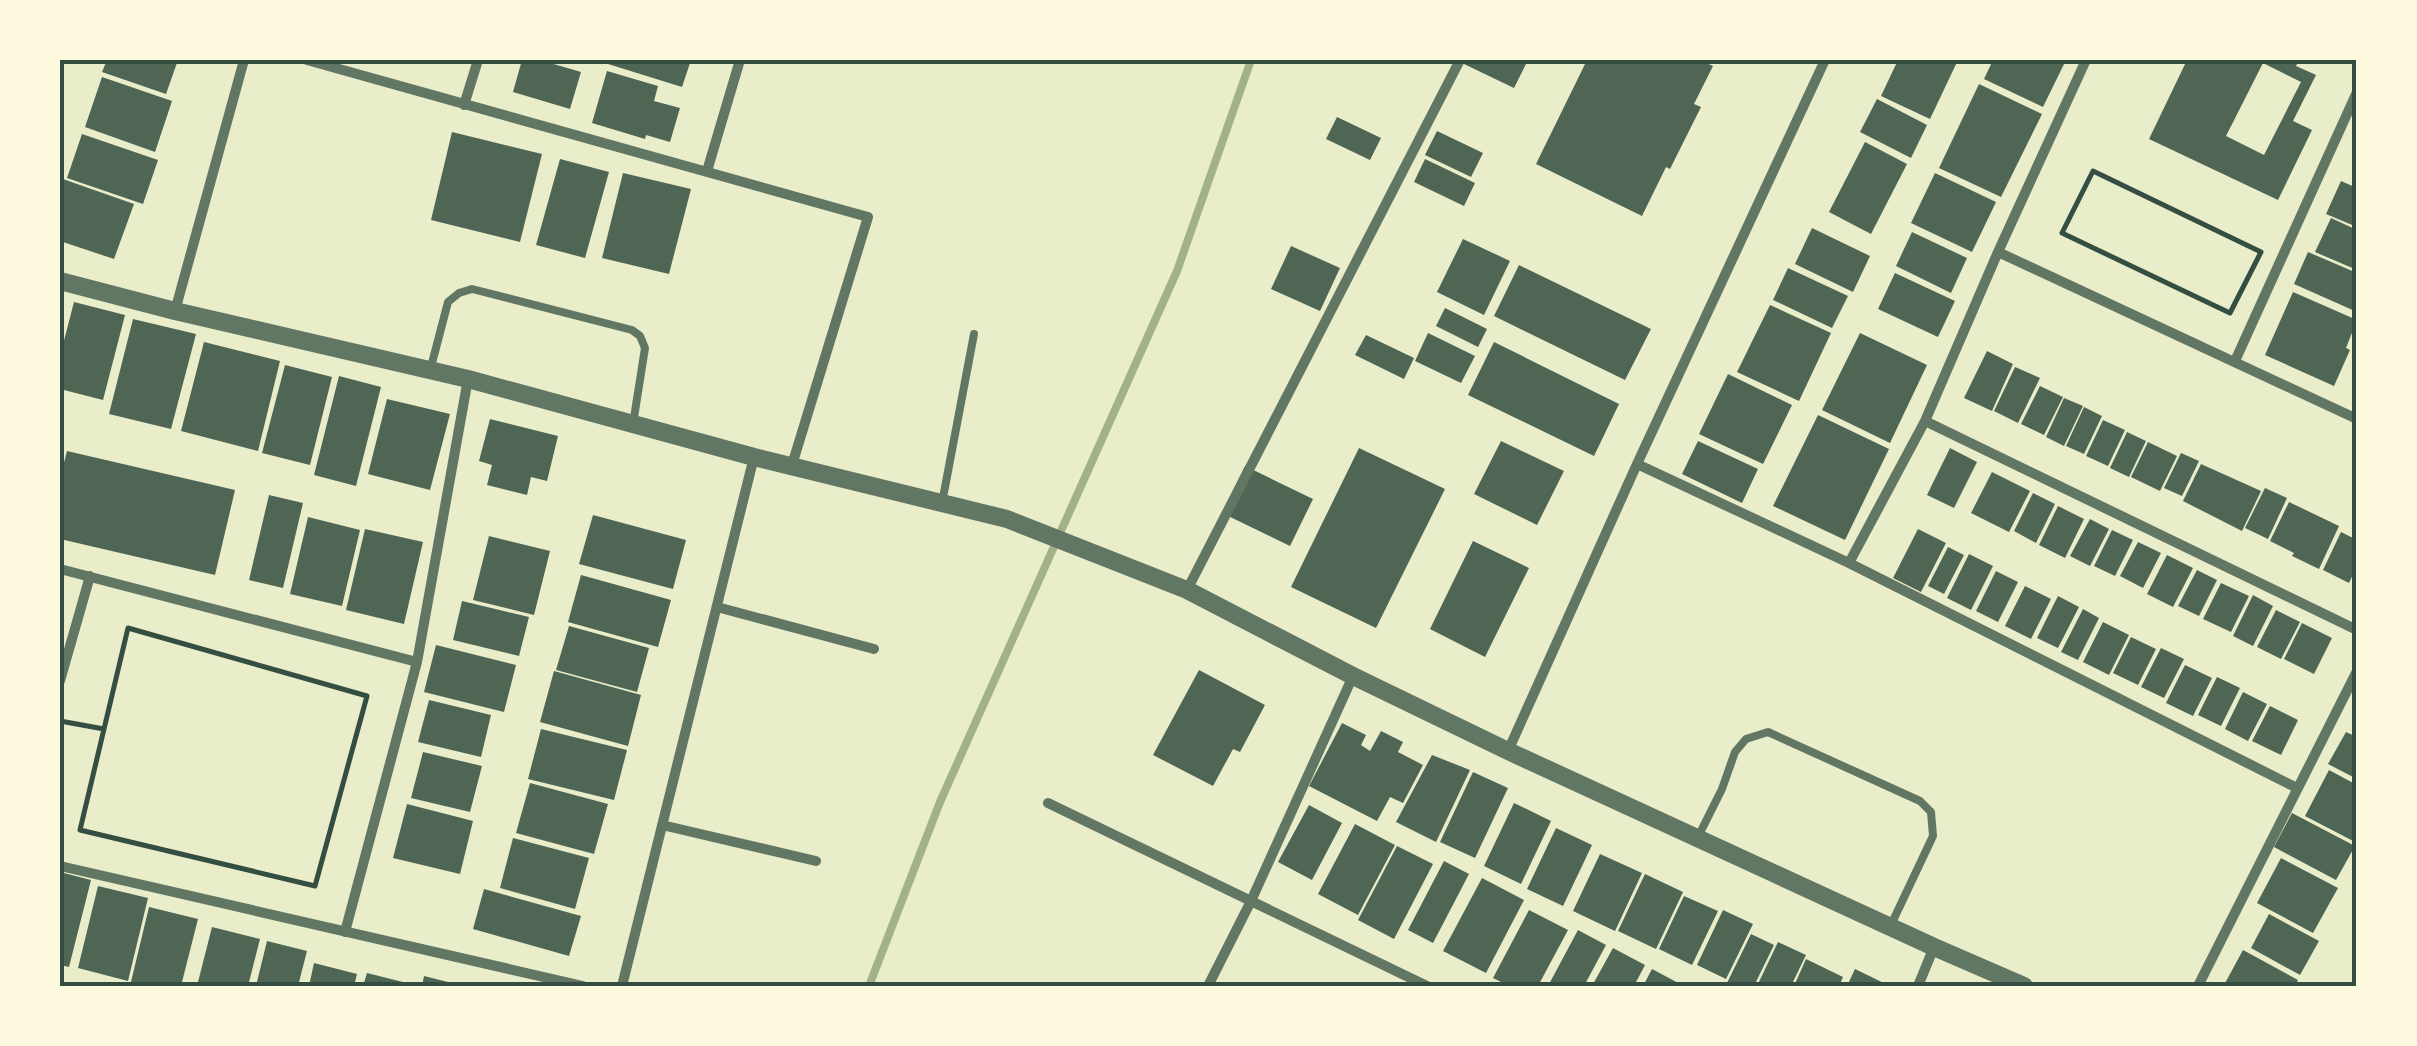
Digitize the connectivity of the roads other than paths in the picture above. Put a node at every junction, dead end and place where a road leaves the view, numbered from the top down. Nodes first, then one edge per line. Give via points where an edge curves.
1 (244, 60) edge
2 (307, 60) edge
3 (478, 60) edge
4 (740, 60) edge
5 (1460, 60) edge
6 (1824, 60) edge
7 (2086, 60) edge
8 (2357, 92) edge
9 (464, 106) junction
10 (707, 172) junction
11 (1998, 252) junction
12 (60, 281) edge
13 (175, 312) junction
14 (974, 334) dead end
15 (2235, 361) junction
16 (430, 370) junction
17 (468, 379) junction
18 (2357, 418) edge
19 (1926, 420) junction
20 (633, 424) junction
21 (754, 457) junction
22 (1637, 464) junction
23 (792, 465) junction
24 (942, 503) junction
25 (1849, 563) junction
26 (60, 568) edge
27 (90, 576) junction
28 (1187, 590) junction
29 (716, 607) junction
30 (2357, 630) edge
31 (874, 649) dead end
32 (416, 662) junction
33 (2357, 672) edge
34 (1353, 676) junction
35 (60, 681) edge
36 (1508, 750) junction
37 (2297, 788) junction
38 (1048, 802) dead end
39 (662, 826) junction
40 (1697, 838) junction
41 (816, 861) dead end
42 (60, 866) edge
43 (1250, 901) junction
44 (1890, 927) junction
45 (345, 932) junction
46 (1934, 947) junction
47 (582, 986) edge
48 (622, 986) edge
49 (1208, 986) edge
50 (1427, 986) edge
51 (1918, 986) edge
52 (2024, 986) edge
53 (2198, 986) edge

1 - 13 street
2 - 9 street
3 - 9 street
4 - 10 street
5 - 28 street
6 - 22 street
7 - 11 street
8 - 15 street
9 - 10 street
10 - 23 street via 868,216
11 - 15 street
11 - 19 street
12 - 13 street
13 - 16 street
14 - 24 lane
15 - 18 street
16 - 17 street
16 - 20 lane via 448,302 472,289 632,330 645,348
17 - 20 street
17 - 32 street
19 - 25 street
19 - 30 street
20 - 21 street
21 - 23 street
21 - 29 street
22 - 25 street
22 - 36 street
23 - 24 street
24 - 28 street via 1007,519
25 - 37 street
26 - 27 street
27 - 32 street
27 - 35 street
28 - 34 street
29 - 31 street
29 - 39 street
32 - 45 street
33 - 37 street
34 - 36 street
34 - 43 street
36 - 40 street
37 - 53 street
38 - 43 street
39 - 41 street
39 - 48 street
40 - 44 street
40 - 44 lane via 1735,752 1760,733 1920,801 1931,812 1933,836
42 - 45 street
43 - 49 street
43 - 50 street
44 - 46 street
45 - 47 street
46 - 51 street
46 - 52 street

